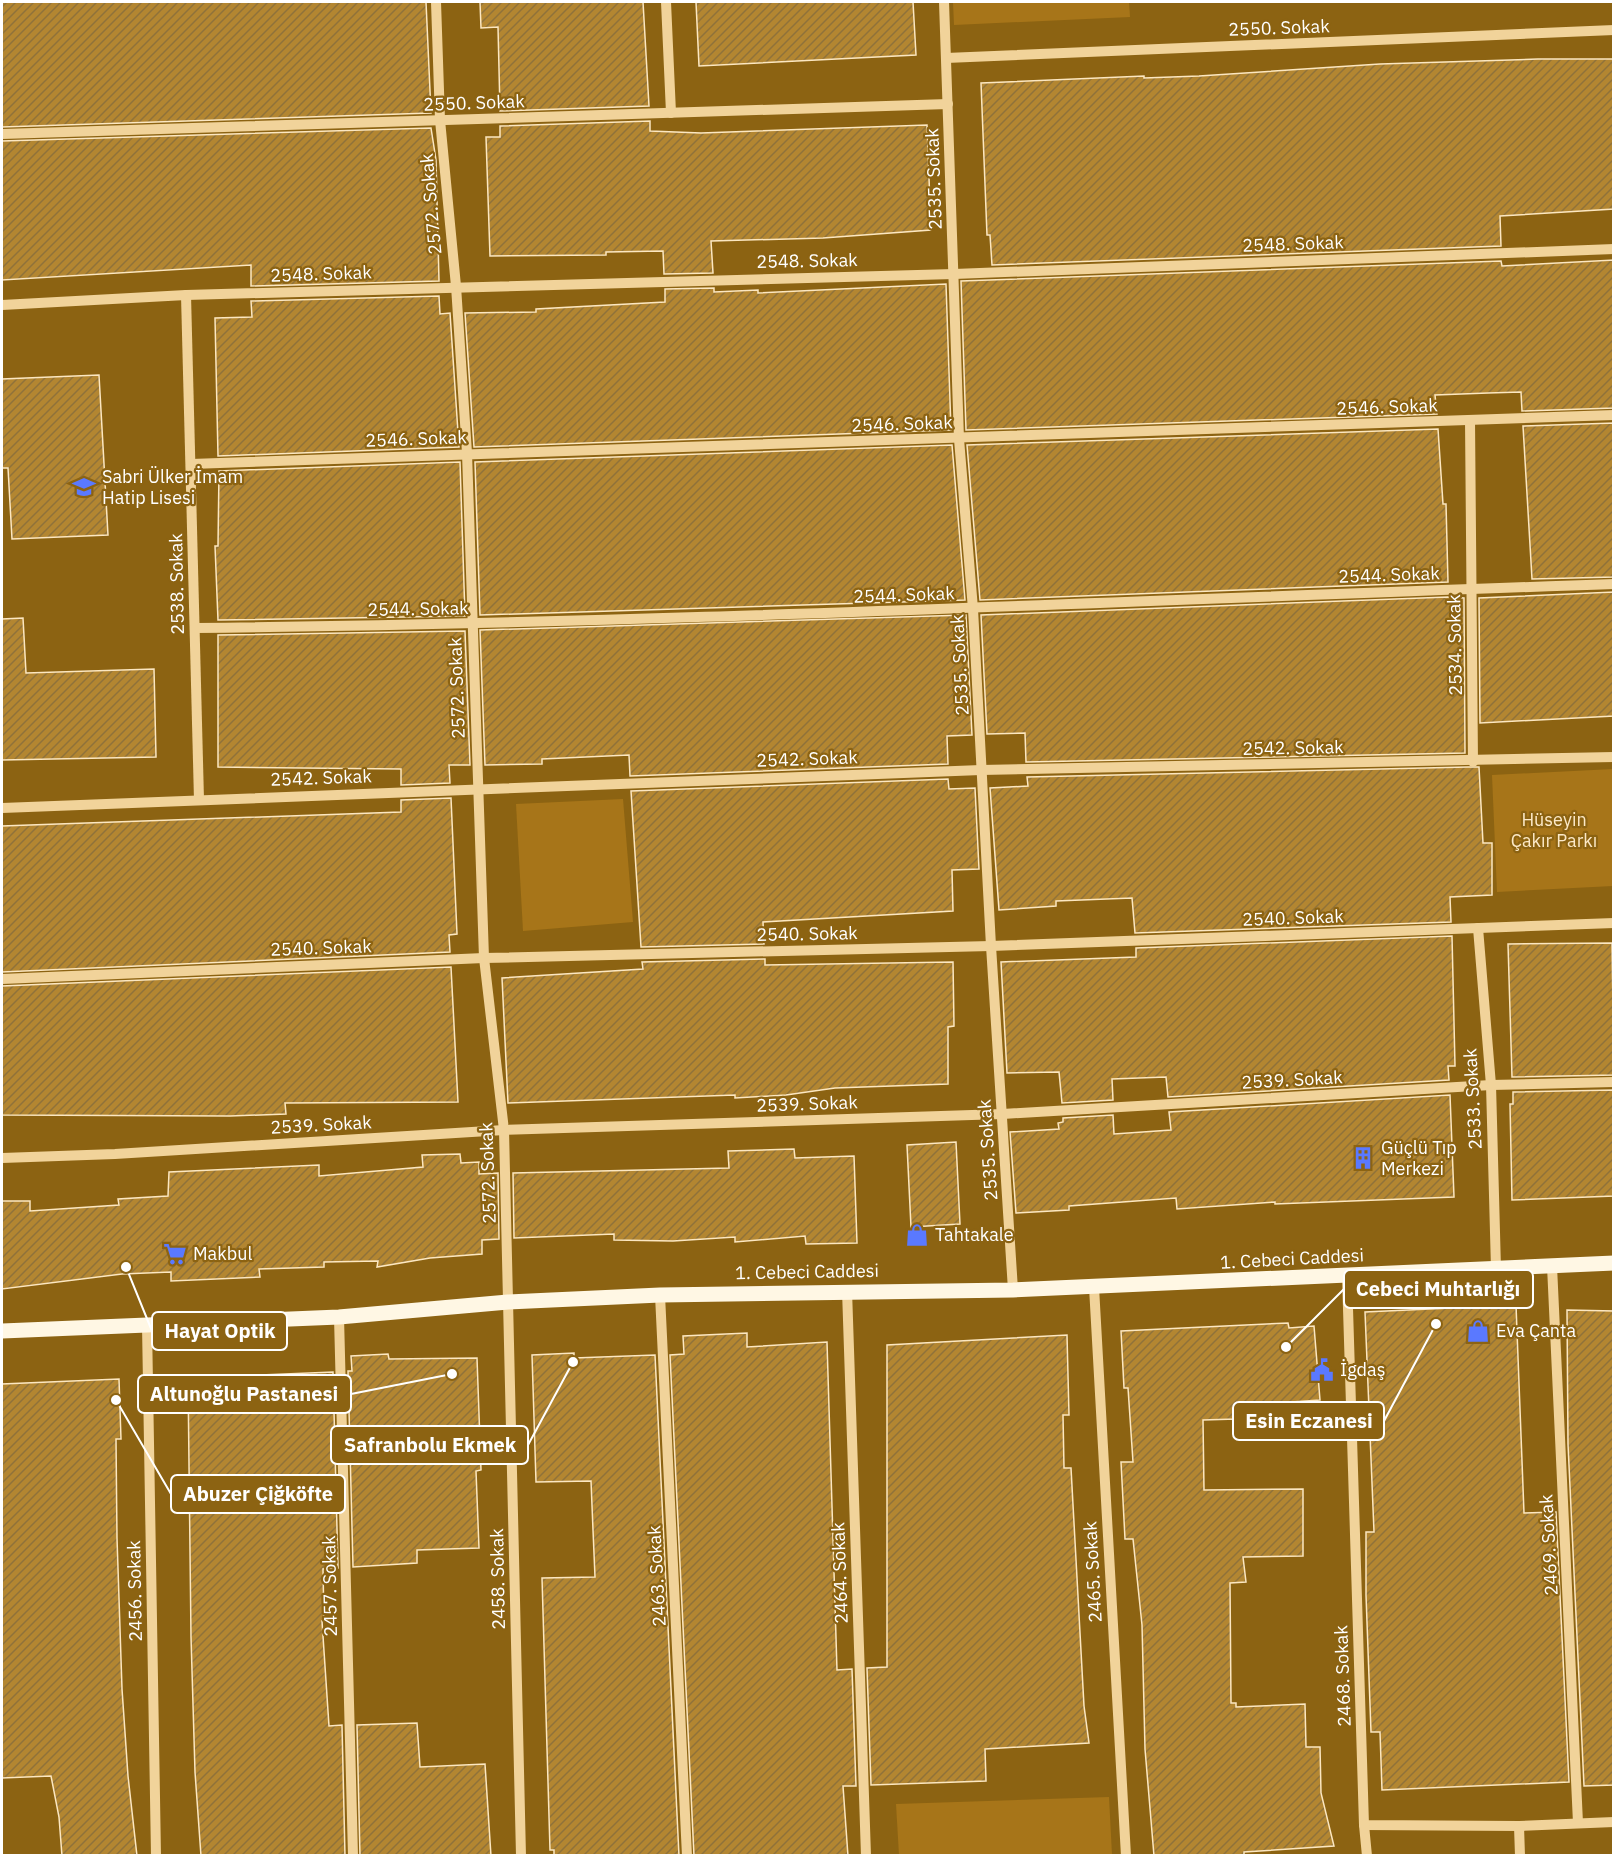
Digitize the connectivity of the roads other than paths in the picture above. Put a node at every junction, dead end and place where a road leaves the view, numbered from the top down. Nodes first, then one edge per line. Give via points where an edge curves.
1 (436, 2) edge
2 (666, 2) edge
3 (944, 2) edge
4 (1614, 30) edge
5 (946, 58) junction
6 (948, 104) junction
7 (671, 113) junction
8 (440, 120) junction
9 (2, 134) edge
10 (1614, 249) edge
11 (954, 274) junction
12 (456, 286) junction
13 (186, 295) junction
14 (2, 304) edge
15 (1614, 415) edge
16 (1470, 420) junction
17 (959, 439) junction
18 (467, 453) junction
19 (191, 464) junction
20 (1614, 584) edge
21 (1471, 588) junction
22 (974, 609) junction
23 (471, 625) junction
24 (195, 628) junction
25 (1614, 758) edge
26 (1473, 762) junction
27 (981, 770) junction
28 (477, 788) junction
29 (199, 800) junction
30 (2, 808) edge
31 (1614, 923) edge
32 (1478, 928) junction
33 (991, 946) junction
34 (483, 958) junction
35 (2, 979) edge
36 (1614, 1082) edge
37 (1491, 1085) junction
38 (1003, 1114) junction
39 (504, 1130) junction
40 (2, 1158) edge
41 (1614, 1263) edge
42 (1552, 1266) junction
43 (1496, 1269) junction
44 (1347, 1276) junction
45 (1094, 1287) junction
46 (848, 1290) junction
47 (1013, 1290) junction
48 (660, 1295) junction
49 (508, 1302) junction
50 (339, 1317) junction
51 (147, 1325) junction
52 (2, 1331) edge
53 (1614, 1822) edge
54 (1578, 1823) junction
55 (1364, 1825) junction
56 (1519, 1826) junction
57 (156, 1856) edge
58 (353, 1856) edge
59 (521, 1856) edge
60 (687, 1856) edge
61 (866, 1856) edge
62 (1126, 1856) edge
63 (1367, 1856) edge
64 (1520, 1856) edge

1 - 8 street, 2572. Sokak
2 - 7 street
3 - 5 street, 2535. Sokak
4 - 5 street, 2550. Sokak
5 - 6 street, 2535. Sokak
6 - 7 street, 2550. Sokak
6 - 11 street, 2535. Sokak
7 - 8 street, 2550. Sokak
8 - 9 street, 2550. Sokak
8 - 12 street, 2572. Sokak
10 - 11 street, 2548. Sokak
11 - 12 street, 2548. Sokak
11 - 17 street, 2535. Sokak
12 - 13 street, 2548. Sokak
12 - 18 street, 2572. Sokak
13 - 14 street, 2548. Sokak
13 - 19 street, 2538. Sokak
15 - 16 street, 2546. Sokak
16 - 17 street, 2546. Sokak
16 - 21 street, 2534. Sokak
17 - 18 street, 2546. Sokak
17 - 22 street, 2535. Sokak
18 - 19 street, 2546. Sokak
18 - 23 street, 2572. Sokak
19 - 24 street, 2538. Sokak
20 - 21 street, 2544. Sokak
21 - 22 street, 2544. Sokak
21 - 26 street, 2534. Sokak
22 - 23 street, 2544. Sokak
22 - 27 street, 2535. Sokak
23 - 24 street, 2544. Sokak
23 - 28 street, 2572. Sokak
24 - 29 street, 2538. Sokak
25 - 26 street, 2542. Sokak
26 - 27 street, 2542. Sokak
27 - 28 street, 2542. Sokak
27 - 33 street, 2535. Sokak
28 - 29 street, 2542. Sokak
28 - 34 street, 2572. Sokak
29 - 30 street, 2542. Sokak
31 - 32 street, 2540. Sokak
32 - 33 street, 2540. Sokak
32 - 37 street, 2533. Sokak
33 - 34 street, 2540. Sokak
33 - 38 street, 2535. Sokak
34 - 35 street, 2540. Sokak
34 - 39 street, 2572. Sokak
36 - 37 street, 2539. Sokak
37 - 38 street, 2539. Sokak
37 - 43 street, 2533. Sokak
38 - 39 street, 2539. Sokak
38 - 47 street, 2535. Sokak
39 - 40 street, 2539. Sokak
39 - 49 street, 2572. Sokak
41 - 42 main road, 1. Cebeci Caddesi
42 - 43 main road, 1. Cebeci Caddesi
42 - 54 street, 2469. Sokak
43 - 44 main road, 1. Cebeci Caddesi
44 - 45 main road, 1. Cebeci Caddesi
44 - 55 street, 2468. Sokak
45 - 47 main road, 1. Cebeci Caddesi
45 - 62 street, 2465. Sokak
46 - 47 main road, 1. Cebeci Caddesi
46 - 48 main road, 1. Cebeci Caddesi
46 - 61 street, 2464. Sokak
48 - 49 main road, 1. Cebeci Caddesi
48 - 60 street, 2463. Sokak
49 - 50 main road, 1. Cebeci Caddesi
49 - 59 street, 2458. Sokak
50 - 51 main road, 1. Cebeci Caddesi
50 - 58 street, 2457. Sokak
51 - 52 main road, 1. Cebeci Caddesi
51 - 57 street, 2456. Sokak
53 - 54 street
54 - 56 street
55 - 56 street
55 - 63 street, 2468. Sokak
56 - 64 street

